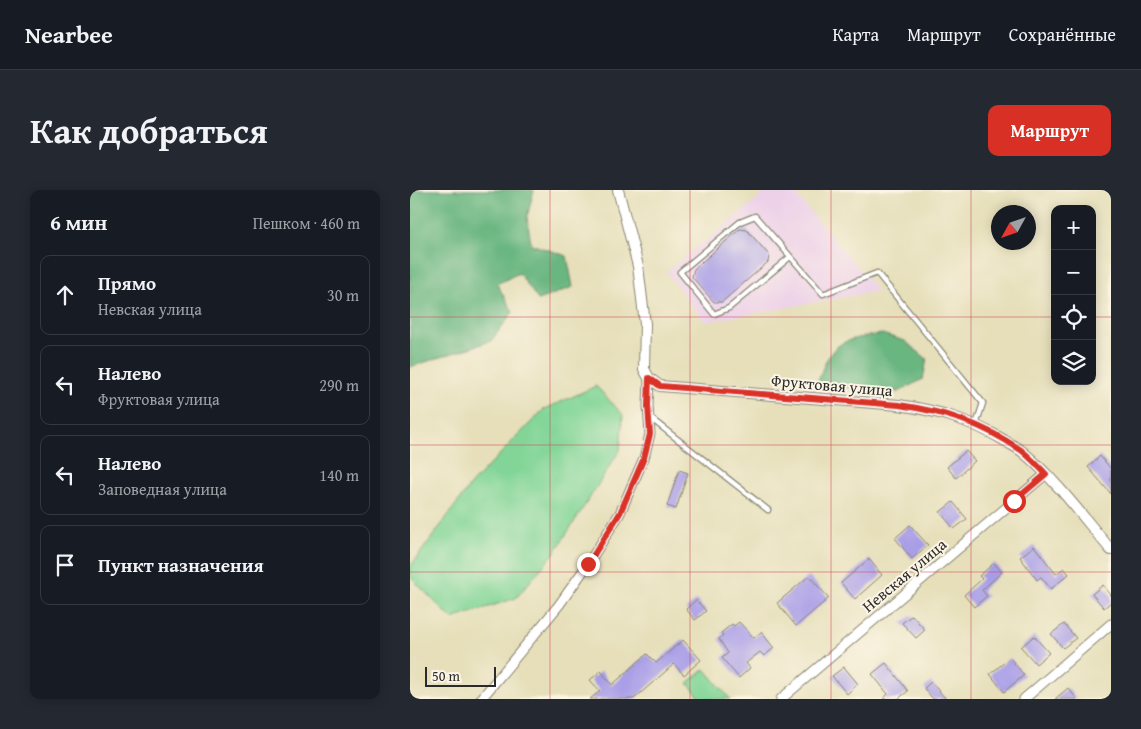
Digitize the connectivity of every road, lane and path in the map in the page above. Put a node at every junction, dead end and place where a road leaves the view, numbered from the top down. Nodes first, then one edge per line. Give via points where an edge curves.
1 (618, 190) edge
2 (790, 257) junction
3 (649, 378) junction
4 (648, 416) junction
5 (975, 425) junction
6 (1046, 474) junction
7 (768, 510) dead end
8 (1111, 550) edge
9 (1111, 624) edge
10 (482, 699) edge
11 (781, 699) edge
12 (1024, 699) edge

1 - 3 street via 638,266 645,324 644,369
2 - 2 lane via 728,308 714,314 680,272 740,222 755,216
2 - 5 lane via 823,294 877,273 983,403
3 - 4 street
3 - 5 street, Фруктовая улица via 660,386 668,387 899,405 960,418
4 - 7 lane
4 - 10 street via 650,434 644,458 620,513 559,606
5 - 6 street, Фруктовая улица via 1022,451
6 - 8 street, Фруктовая улица
6 - 11 street, Невская улица
9 - 12 street

